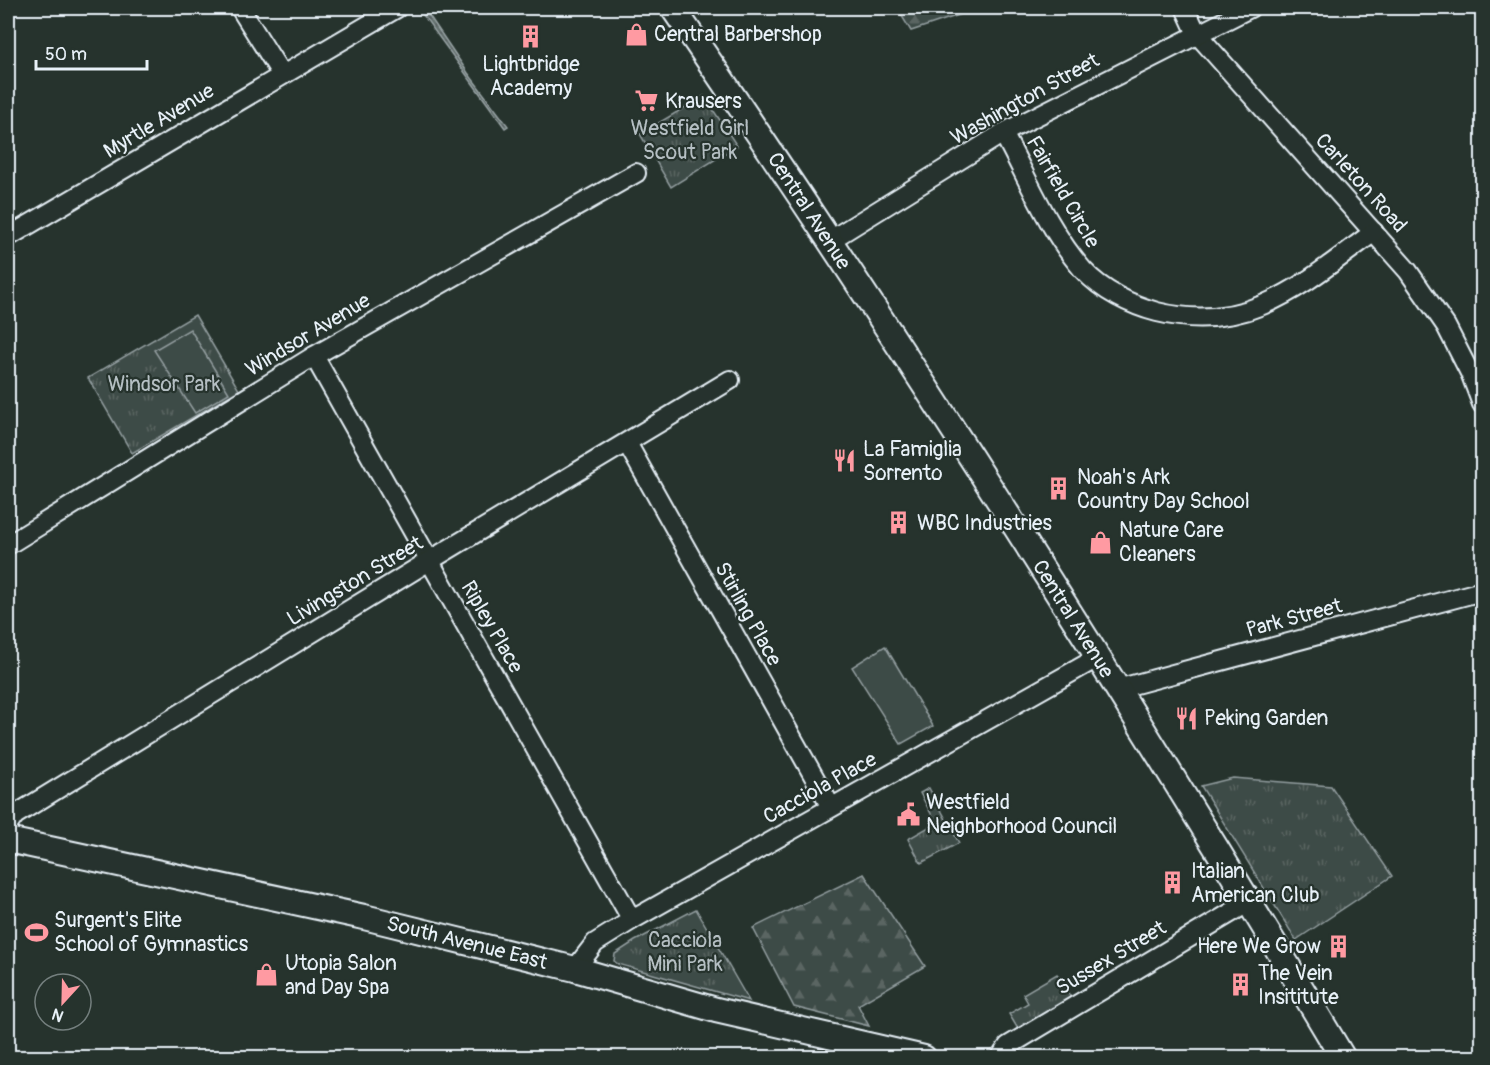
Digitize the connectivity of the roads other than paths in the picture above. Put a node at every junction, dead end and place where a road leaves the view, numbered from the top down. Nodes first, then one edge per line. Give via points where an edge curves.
1 (240, 8) edge
2 (397, 8) edge
3 (673, 8) edge
4 (1185, 8) edge
5 (1250, 8) edge
6 (1197, 34) junction
7 (282, 75) junction
8 (1004, 132) junction
9 (636, 172) dead end
10 (1374, 232) junction
11 (8, 237) edge
12 (829, 242) junction
13 (314, 356) junction
14 (730, 380) dead end
15 (1482, 404) edge
16 (627, 443) junction
17 (8, 545) edge
18 (429, 561) junction
19 (1482, 591) edge
20 (1097, 658) junction
21 (1117, 689) junction
22 (831, 807) junction
23 (8, 825) edge
24 (8, 840) edge
25 (1249, 902) junction
26 (632, 920) junction
27 (575, 969) junction
28 (924, 1058) edge
29 (1000, 1058) edge
30 (1342, 1058) edge

1 - 7 street
2 - 7 street, Myrtle Avenue
3 - 12 main road, Central Avenue
4 - 6 street, Carleton Road
5 - 6 street, Washington Street
6 - 8 street, Washington Street
6 - 10 street, Carleton Road
7 - 11 street, Myrtle Avenue
8 - 10 street, Fairfield Circle via 1060,239 1084,272 1113,295 1144,309 1182,318 1220,318 1254,309 1287,294
8 - 12 street, Washington Street
9 - 13 street, Windsor Avenue
10 - 15 street, Carleton Road via 1408,271 1446,326
12 - 20 main road, Central Avenue
13 - 17 street, Windsor Avenue
13 - 18 street, Ripley Place
14 - 16 street, Livingston Street
16 - 18 street, Livingston Street
16 - 22 street, Stirling Place
18 - 23 street, Livingston Street via 15,815
18 - 26 street, Ripley Place
19 - 21 street, Park Street
20 - 21 main road, Central Avenue
20 - 22 street, Cacciola Place
21 - 25 main road, Central Avenue
22 - 26 street, Cacciola Place
24 - 27 main road, South Avenue East via 290,900
25 - 29 street, Sussex Street via 1008,1046
25 - 30 main road, Central Avenue
26 - 27 street, Cacciola Place via 596,943
27 - 28 main road, South Avenue East via 716,1010

